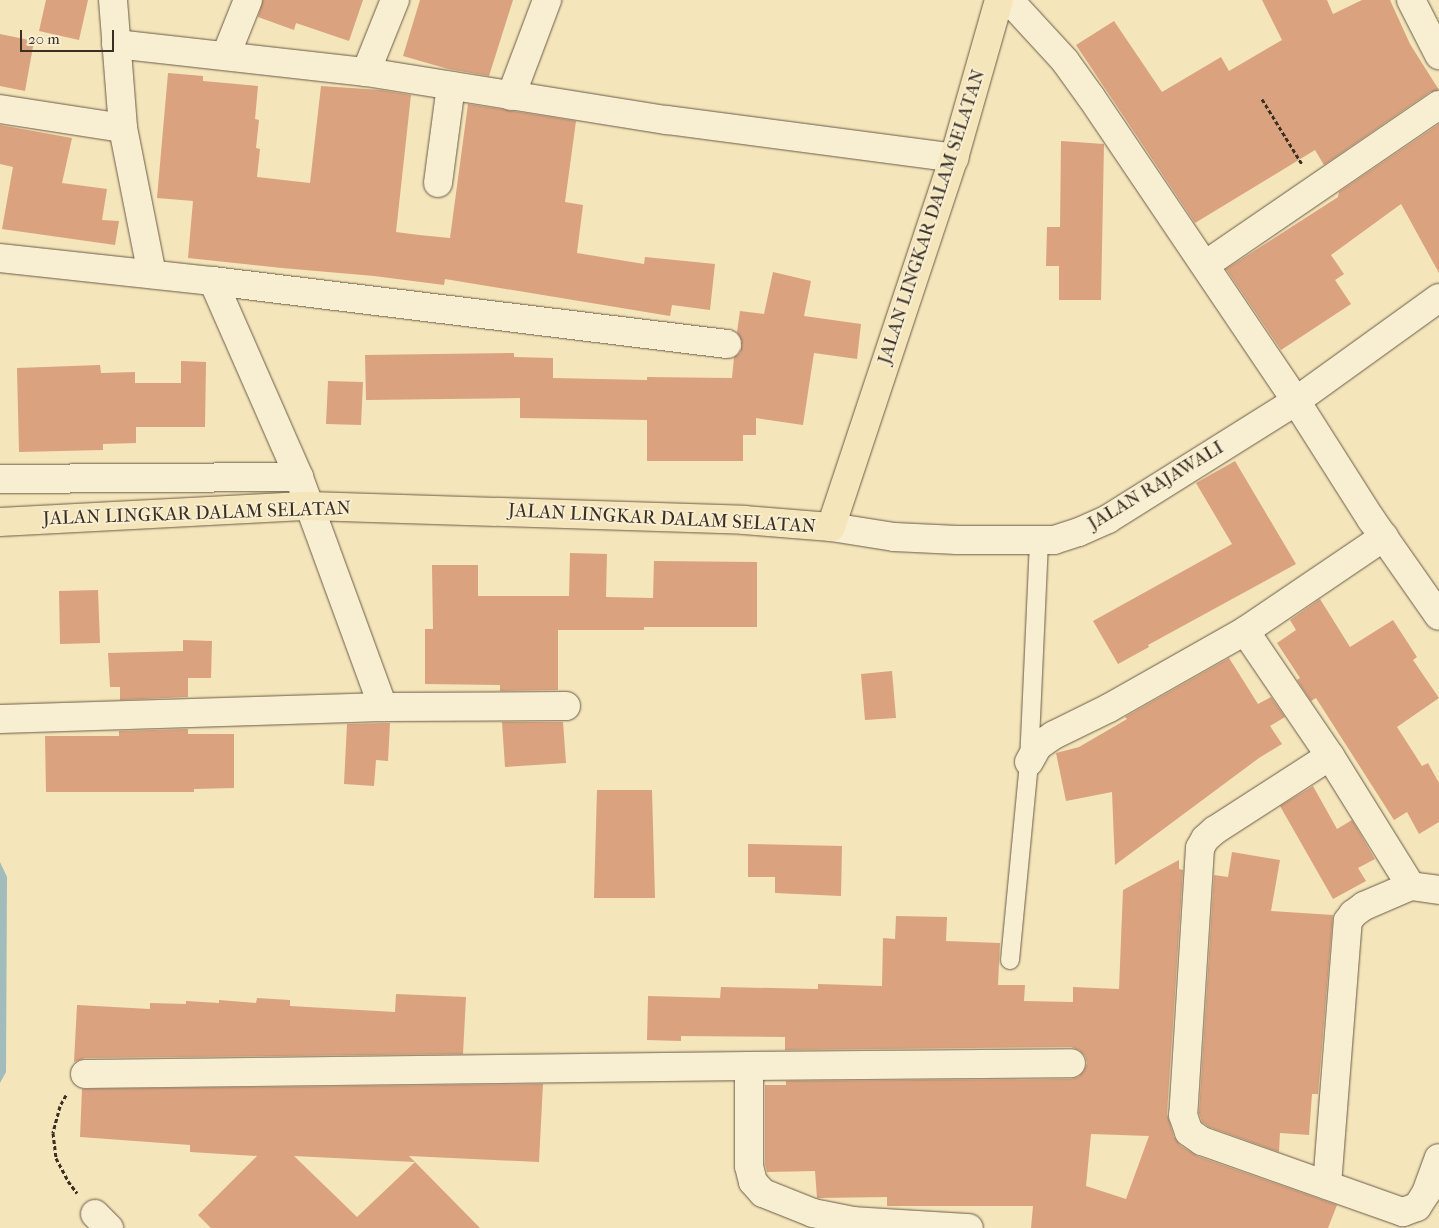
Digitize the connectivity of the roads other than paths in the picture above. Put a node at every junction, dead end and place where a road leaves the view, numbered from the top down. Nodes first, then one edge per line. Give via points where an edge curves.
1 (113, 0) edge
2 (248, 0) edge
3 (395, 0) edge
4 (547, 0) edge
5 (999, 0) edge
6 (1009, 0) edge
7 (1411, 0) edge
8 (116, 44) junction
9 (226, 55) junction
10 (1439, 55) edge
11 (366, 72) junction
12 (451, 86) junction
13 (511, 96) junction
14 (1439, 105) edge
15 (0, 109) edge
16 (123, 128) junction
17 (954, 158) junction
18 (438, 183) dead end
19 (0, 258) edge
20 (1205, 265) junction
21 (152, 274) junction
22 (213, 281) junction
23 (1439, 298) edge
24 (727, 344) dead end
25 (1296, 401) junction
26 (299, 477) junction
27 (0, 479) edge
28 (309, 506) junction
29 (2, 522) edge
30 (831, 527) junction
31 (1384, 537) junction
32 (1039, 540) junction
33 (1439, 616) edge
34 (1245, 631) junction
35 (566, 706) dead end
36 (383, 707) junction
37 (0, 719) edge
38 (1330, 756) junction
39 (1029, 762) junction
40 (1411, 886) junction
41 (1439, 890) edge
42 (1010, 960) dead end
43 (1072, 1062) dead end
44 (749, 1066) junction
45 (85, 1074) road end
46 (1439, 1158) edge
47 (1327, 1185) junction
48 (970, 1228) edge

1 - 8 street
2 - 9 street
3 - 11 street
4 - 13 street
5 - 17 main road, JALAN LINGKAR DALAM SELATAN
6 - 20 street via 1065,61
7 - 10 street
8 - 9 street
8 - 16 street
9 - 11 street
11 - 12 street
12 - 13 street
12 - 18 street
13 - 17 street
14 - 20 street
15 - 16 street
16 - 21 street
17 - 30 main road, JALAN LINGKAR DALAM SELATAN
19 - 21 street
20 - 25 street
21 - 22 street
22 - 24 street
22 - 26 street
23 - 25 street, JALAN RAJAWALI
25 - 31 street
25 - 32 street, JALAN RAJAWALI via 1108,519 1054,540
26 - 27 street
26 - 28 street
28 - 29 main road, JALAN LINGKAR DALAM SELATAN
28 - 30 main road, JALAN LINGKAR DALAM SELATAN via 744,520
28 - 36 street
30 - 32 street, JALAN RAJAWALI via 894,537
31 - 33 street
31 - 34 street
32 - 39 lane
34 - 38 street
34 - 39 street via 1109,708 1064,728 1038,746
35 - 36 street
36 - 37 street
38 - 40 street
38 - 47 street via 1215,830 1204,839 1200,848 1182,1103 1182,1115 1189,1132 1202,1141
39 - 42 lane
40 - 41 street
40 - 47 street via 1364,906 1348,921
43 - 44 street
44 - 45 street
44 - 48 street via 749,1166 753,1182 763,1193 813,1213 853,1221
46 - 47 street via 1417,1207 1403,1212

